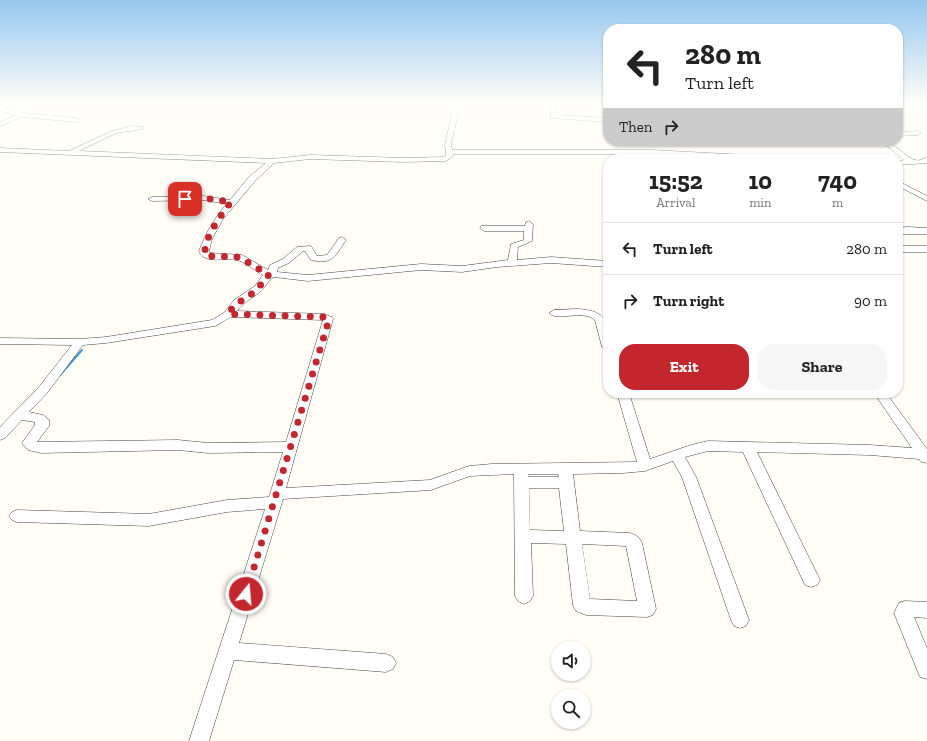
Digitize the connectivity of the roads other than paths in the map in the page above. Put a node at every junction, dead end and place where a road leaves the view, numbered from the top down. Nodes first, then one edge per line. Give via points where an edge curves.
1 (107, 137) edge
2 (449, 137) edge
3 (0, 144) edge
4 (24, 146) dead end
5 (891, 146) edge
6 (0, 150) edge
7 (449, 152) junction
8 (69, 153) junction
9 (651, 154) edge
10 (716, 154) edge
11 (901, 154) edge
12 (603, 155) edge
13 (903, 155) edge
14 (927, 159) edge
15 (272, 161) junction
16 (903, 162) edge
17 (908, 162) junction
18 (903, 186) edge
19 (152, 199) dead end
20 (927, 199) edge
21 (231, 202) junction
22 (484, 228) dead end
23 (903, 229) edge
24 (927, 231) edge
25 (342, 240) dead end
26 (903, 249) edge
27 (927, 250) edge
28 (512, 263) junction
29 (603, 264) edge
30 (271, 274) junction
31 (554, 313) dead end
32 (228, 314) junction
33 (603, 330) edge
34 (0, 341) edge
35 (80, 342) junction
36 (625, 398) edge
37 (884, 398) edge
38 (23, 415) junction
39 (0, 435) edge
40 (291, 447) junction
41 (748, 447) junction
42 (677, 455) junction
43 (925, 456) edge
44 (645, 466) junction
45 (521, 476) junction
46 (566, 476) junction
47 (276, 498) junction
48 (17, 516) dead end
49 (522, 536) junction
50 (574, 538) junction
51 (811, 580) dead end
52 (524, 596) dead end
53 (927, 610) edge
54 (740, 620) dead end
55 (228, 651) junction
56 (386, 663) dead end
57 (927, 670) edge
58 (199, 741) edge

1 - 8 street
2 - 7 street
3 - 4 street
5 - 11 street
6 - 8 street
7 - 12 street via 524,151
7 - 15 street via 449,158 440,160 310,157
8 - 15 street
9 - 10 street via 677,151
13 - 17 street via 909,160
14 - 17 street via 921,162
15 - 21 street
16 - 17 street
18 - 20 street
19 - 21 street via 203,198
21 - 30 street via 210,235 204,254 208,257 239,257
22 - 28 street via 529,226 528,241 515,245
23 - 24 street
25 - 30 street via 330,257 314,258 308,248 302,248 286,261 273,267
26 - 27 street
28 - 29 street via 551,260
28 - 30 street via 462,269 422,267 308,278
30 - 32 street via 259,288 238,302
31 - 33 street via 598,316
32 - 35 street via 215,323
32 - 40 street via 328,319
34 - 35 street
35 - 38 street
36 - 44 street
37 - 43 street
38 - 39 street
38 - 40 street via 42,420 42,426 28,443 41,448 178,445 208,448
40 - 47 street
41 - 42 street via 708,446
41 - 43 street via 870,450
41 - 51 street
42 - 44 street
42 - 54 street via 689,477
44 - 46 street
45 - 46 street
45 - 47 street via 469,471 431,485
45 - 49 street
46 - 50 street
47 - 48 street via 148,520
47 - 55 street
49 - 50 street
49 - 52 street
50 - 50 street via 584,606 647,609 633,541
53 - 57 street via 905,609 903,613
55 - 56 street
55 - 58 street

